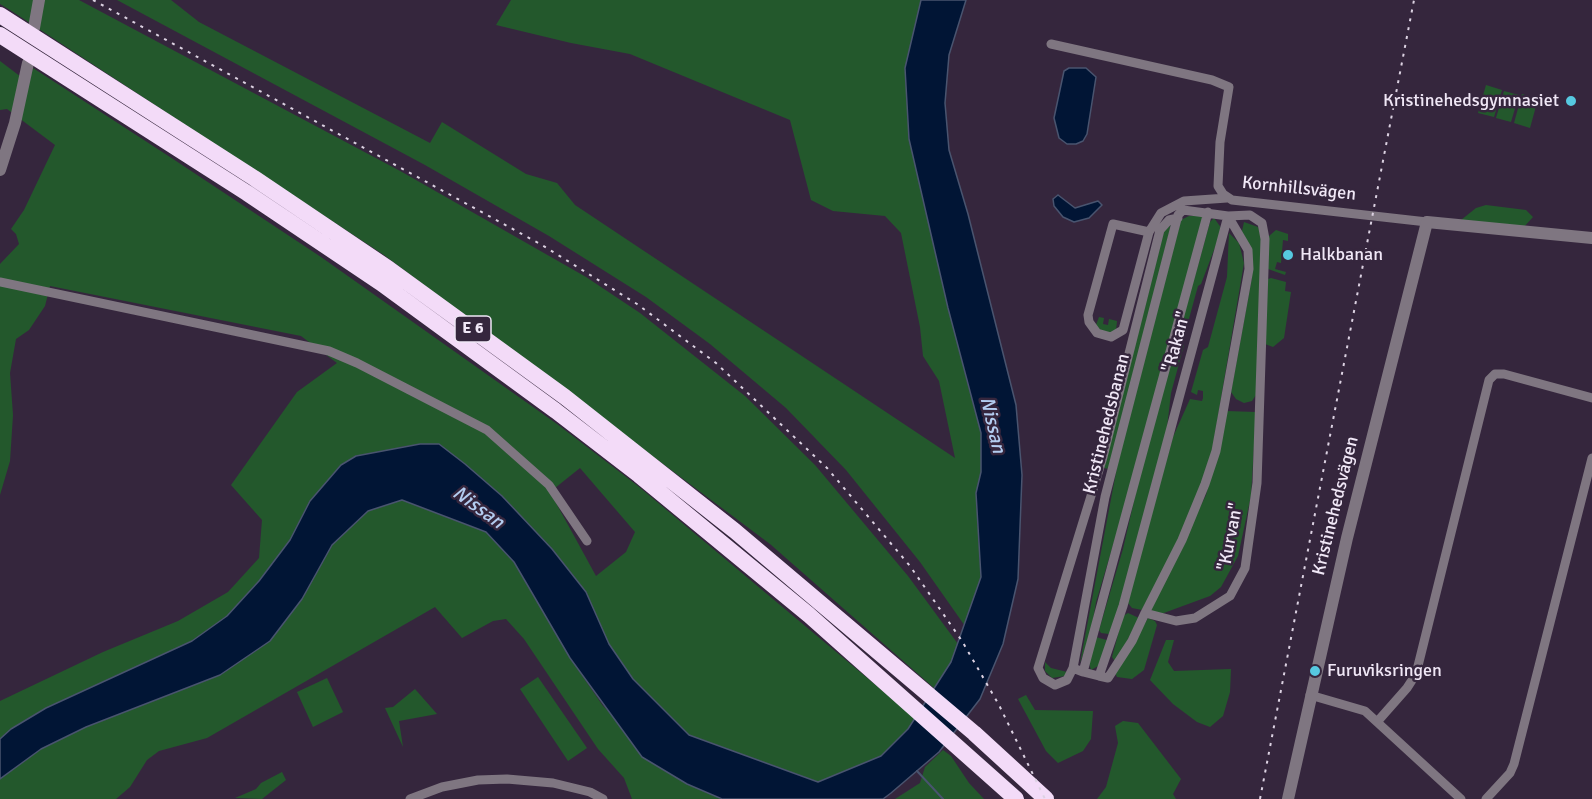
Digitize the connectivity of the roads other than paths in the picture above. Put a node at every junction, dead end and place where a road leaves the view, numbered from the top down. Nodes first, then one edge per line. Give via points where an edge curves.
1 (39, 0) edge
2 (0, 15) edge
3 (34, 27) dead end
4 (0, 35) edge
5 (1051, 44) dead end
6 (28, 63) dead end
7 (0, 170) edge
8 (1227, 198) junction
9 (1180, 211) junction
10 (1208, 212) junction
11 (1228, 216) junction
12 (1427, 222) junction
13 (1149, 232) junction
14 (1592, 238) edge
15 (0, 282) edge
16 (1592, 398) edge
17 (1592, 458) edge
18 (587, 542) dead end
19 (1145, 613) junction
20 (1072, 668) junction
21 (1083, 672) junction
22 (1099, 676) junction
23 (1310, 695) junction
24 (1377, 722) junction
25 (410, 799) edge
26 (603, 799) edge
27 (1016, 799) edge
28 (1046, 799) edge
29 (1288, 799) edge
30 (1461, 799) edge
31 (1486, 799) edge

1 - 3 street
2 - 28 highway, E 6 via 254,178 481,334 675,483 974,733
4 - 27 highway, E 6 via 247,193 470,346 725,545
5 - 8 street, Kornhillsvägen via 1230,87 1220,142 1218,186
6 - 7 street
8 - 9 street
8 - 12 street, Kornhillsvägen
9 - 10 street
9 - 13 street via 1161,213
9 - 20 street, Kristinehedsbanan via 1105,497
9 - 20 street via 1160,230 1103,457 1038,668 1043,678 1055,685 1067,680
10 - 11 street
10 - 21 street
11 - 19 street via 1248,250 1249,269 1216,451 1196,509
11 - 19 street, "Kurvan" via 1250,215 1262,223 1264,230 1258,461 1245,568 1237,587 1220,604 1195,618 1176,621
11 - 22 street, "Rakan" via 1123,606
12 - 14 street, Kornhillsvägen
12 - 23 street, Kristinehedsvägen
13 - 13 street via 1123,330 1111,337 1097,333 1088,315 1113,224
15 - 18 street via 329,351 357,363 487,430 549,485
16 - 24 street via 1504,374 1489,380 1416,674
17 - 31 street via 1514,764
19 - 22 street via 1108,678
20 - 21 street
21 - 22 street
23 - 24 street via 1360,708
23 - 29 street, Kristinehedsvägen
24 - 30 street
25 - 26 street via 442,787 507,779 553,783

